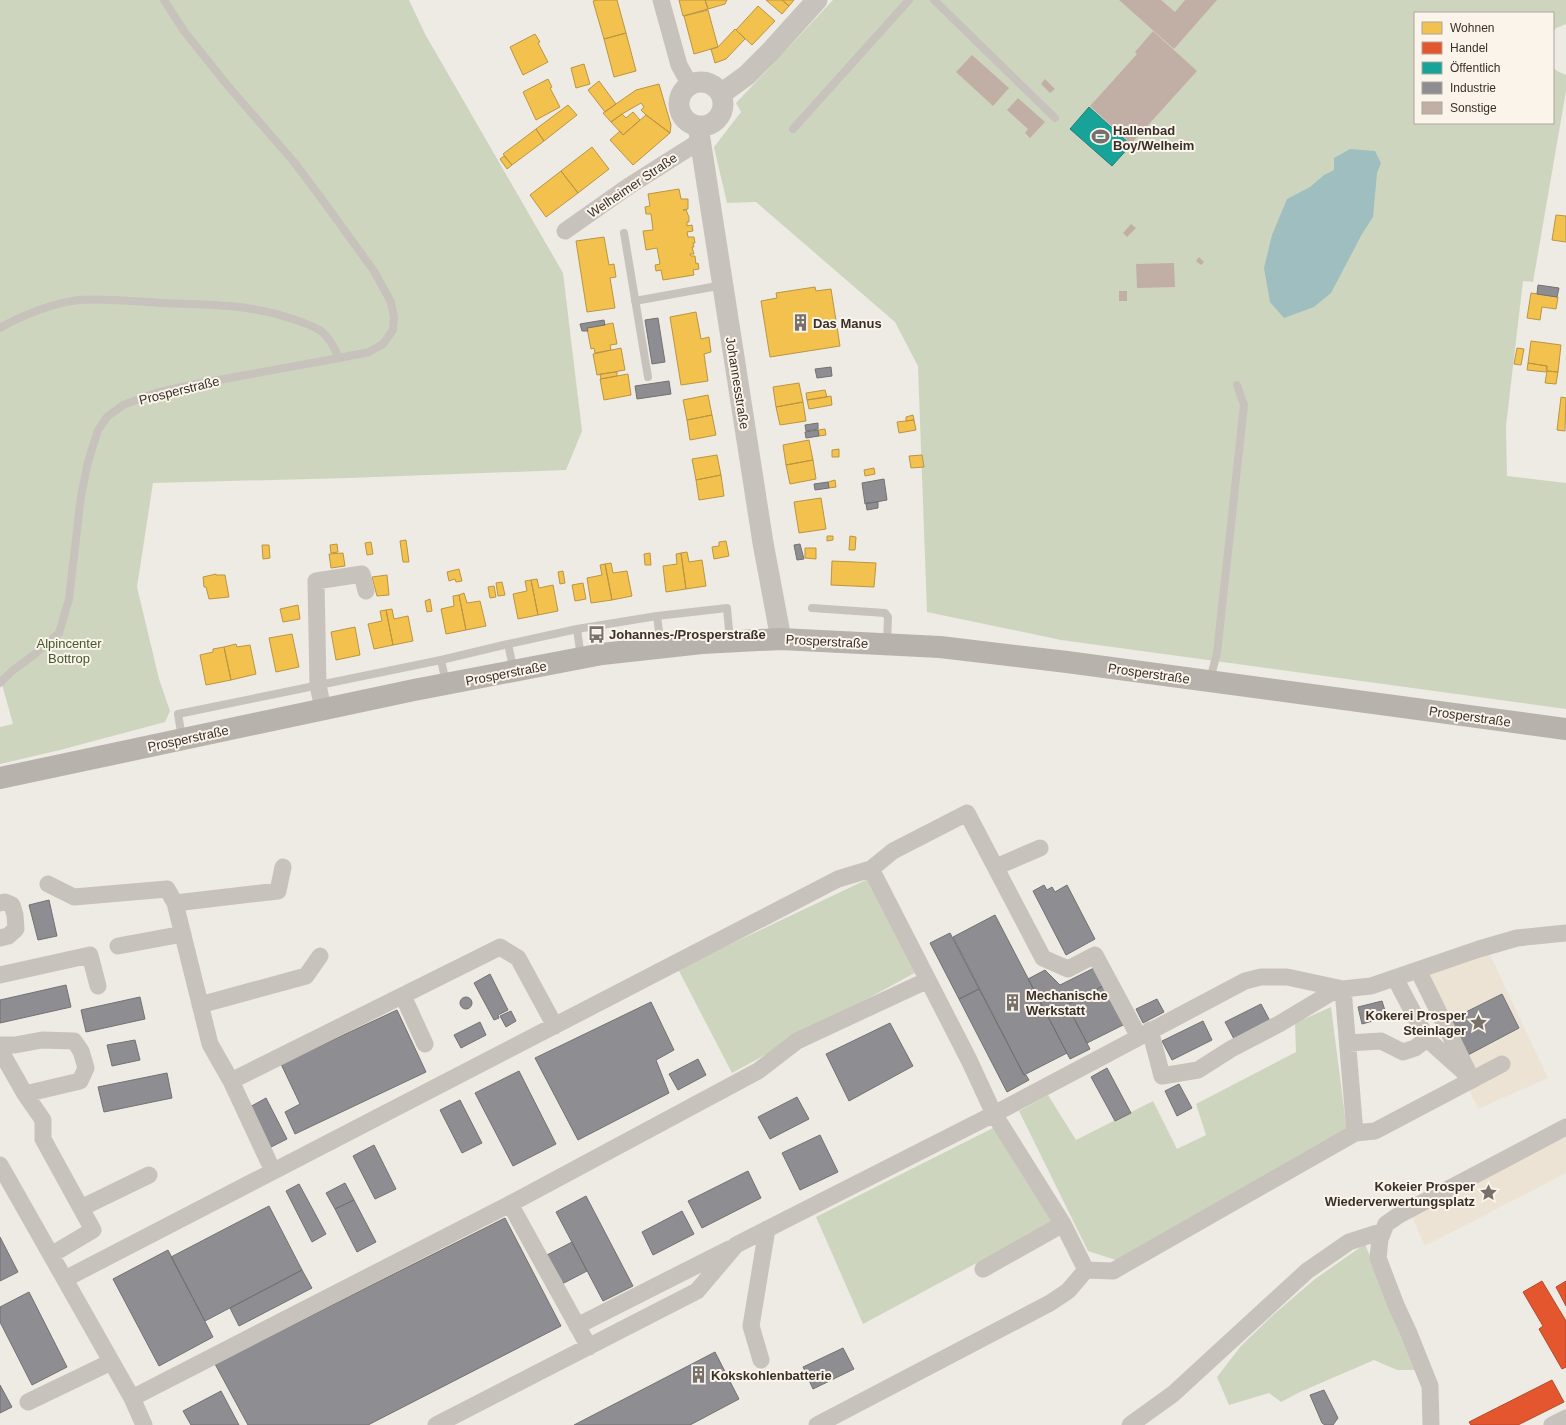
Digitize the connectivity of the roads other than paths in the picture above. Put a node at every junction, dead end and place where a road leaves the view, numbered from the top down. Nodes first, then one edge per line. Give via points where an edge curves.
1 (164, 0) edge
2 (661, 0) edge
3 (817, 0) edge
4 (909, 0) edge
5 (934, 0) edge
6 (690, 85) junction
7 (721, 94) junction
8 (1055, 118) dead end
9 (793, 129) dead end
10 (699, 133) junction
11 (565, 231) dead end
12 (624, 233) dead end
13 (723, 284) junction
14 (636, 301) junction
15 (0, 328) edge
16 (339, 358) junction
17 (648, 377) dead end
18 (1237, 385) dead end
19 (366, 590) dead end
20 (812, 608) dead end
21 (657, 616) junction
22 (577, 629) junction
23 (781, 639) junction
24 (730, 641) junction
25 (508, 644) junction
26 (887, 645) junction
27 (661, 647) junction
28 (582, 658) junction
29 (441, 660) junction
30 (514, 671) junction
31 (1210, 681) junction
32 (0, 683) edge
33 (446, 684) junction
34 (318, 685) junction
35 (323, 709) junction
36 (1566, 729) edge
37 (182, 739) junction
38 (0, 778) edge
39 (1040, 848) dead end
40 (283, 867) dead end
41 (996, 868) junction
42 (871, 869) junction
43 (48, 884) dead end
44 (0, 903) edge
45 (175, 903) junction
46 (1566, 933) edge
47 (183, 934) junction
48 (0, 938) edge
49 (118, 946) dead end
50 (320, 956) dead end
51 (1418, 970) junction
52 (0, 975) edge
53 (1395, 978) junction
54 (928, 980) junction
55 (98, 986) dead end
56 (1341, 988) junction
57 (403, 996) junction
58 (200, 1005) junction
59 (555, 1026) junction
60 (1144, 1034) junction
61 (1427, 1039) junction
62 (1348, 1043) junction
63 (425, 1044) dead end
64 (0, 1046) edge
65 (0, 1050) edge
66 (1502, 1064) dead end
67 (1472, 1080) junction
68 (231, 1081) junction
69 (25, 1094) junction
70 (994, 1114) junction
71 (1566, 1127) edge
72 (1355, 1133) junction
73 (0, 1165) edge
74 (273, 1171) junction
75 (150, 1175) dead end
76 (510, 1204) junction
77 (81, 1208) junction
78 (1063, 1224) junction
79 (767, 1229) junction
80 (1383, 1231) junction
81 (736, 1245) junction
82 (51, 1255) junction
83 (983, 1269) dead end
84 (1086, 1270) junction
85 (65, 1279) junction
86 (578, 1326) junction
87 (589, 1347) junction
88 (761, 1360) dead end
89 (111, 1362) junction
90 (132, 1398) junction
91 (28, 1402) dead end
92 (1566, 1418) edge
93 (144, 1425) edge
94 (436, 1425) edge
95 (817, 1425) edge
96 (1130, 1425) edge
97 (1431, 1425) edge
98 (1552, 1425) edge

1 - 16 lane, Prosperstraße via 184,31 321,198 374,271 391,302 393,330 383,344 369,352
2 - 6 street via 679,65
3 - 7 street via 748,75
4 - 9 lane
5 - 8 lane
6 - 7 street via 707,83
6 - 10 street via 681,95 679,108 686,120
7 - 10 street via 723,102 719,117
10 - 11 street, Welheimer Straße
10 - 13 street, Johannesstraße
12 - 14 lane
13 - 14 lane
13 - 23 street, Johannesstraße via 763,542
14 - 17 lane
15 - 16 lane via 48,307 79,300 209,304 279,314 302,322 321,331 332,343
16 - 32 lane, Prosperstraße via 156,393 123,405 107,417 98,430 88,462 81,496 69,599 59,633
18 - 31 lane via 1244,405 1217,653
19 - 34 street via 362,574 316,581
20 - 26 lane via 885,613 888,617
21 - 22 lane
21 - 24 lane via 726,608
21 - 27 lane
22 - 25 lane
22 - 28 lane
23 - 24 main road, Prosperstraße
23 - 26 main road, Prosperstraße
24 - 27 main road, Prosperstraße
25 - 29 lane
25 - 30 lane
26 - 31 main road, Prosperstraße via 940,647
27 - 28 main road, Prosperstraße
28 - 30 main road, Prosperstraße
29 - 33 lane
29 - 34 lane
30 - 33 main road, Prosperstraße
31 - 36 main road, Prosperstraße
33 - 35 main road, Prosperstraße
34 - 35 street
34 - 37 lane via 178,714
35 - 37 main road, Prosperstraße
37 - 38 main road, Prosperstraße
39 - 41 street
40 - 45 street via 278,891
41 - 42 street via 967,813 893,851
41 - 60 street via 1043,958 1068,969 1095,955
42 - 54 street
42 - 59 street via 838,880
43 - 45 street via 74,897 167,889
44 - 48 street via 5,902 12,906 16,929 8,936
45 - 47 street
46 - 51 street via 1517,938
47 - 49 street
47 - 58 street
50 - 58 street via 306,976
51 - 53 street
51 - 67 street
52 - 55 street via 90,955
53 - 56 street via 1371,986
53 - 61 street
54 - 70 street
54 - 76 street via 797,1041 758,1071
56 - 60 street via 1287,977 1261,977 1245,981
56 - 60 street via 1198,1070 1162,1076
56 - 62 street
57 - 59 street via 500,948 518,958
57 - 63 street
57 - 68 street
58 - 68 street via 210,1044
59 - 74 street
60 - 70 street
61 - 62 street via 1415,1048 1402,1052 1381,1041
61 - 67 street
62 - 72 street
64 - 69 street via 42,1040 74,1041 81,1051 86,1068 80,1081
65 - 69 street
66 - 67 street
67 - 72 street via 1375,1131
68 - 74 street
69 - 77 street via 44,1120 42,1139
70 - 78 street
70 - 79 street
71 - 80 street via 1399,1215 1386,1224
72 - 84 street via 1112,1271
73 - 82 street
74 - 85 street
75 - 77 street
76 - 86 street
76 - 90 street
77 - 82 street via 93,1230
78 - 83 street
78 - 84 street
79 - 81 street
79 - 88 street via 751,1326
80 - 96 street via 1349,1242 1307,1271 1173,1394
80 - 97 street via 1378,1258 1430,1386
81 - 86 street
81 - 87 street via 697,1291
82 - 85 street
84 - 95 street via 1068,1291 1050,1303
85 - 89 street
86 - 87 street
87 - 94 street
89 - 90 street
89 - 91 street
90 - 93 street
92 - 98 street

